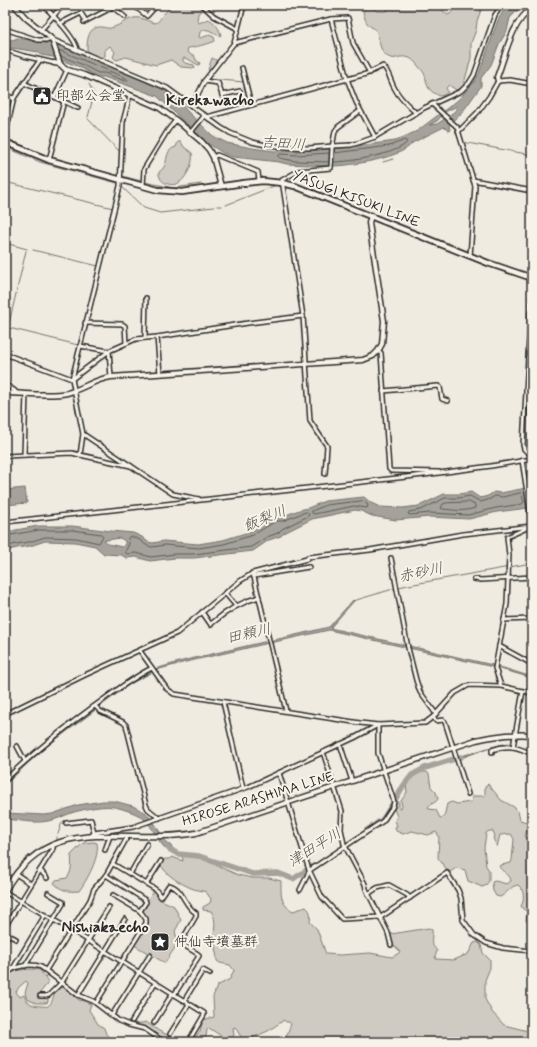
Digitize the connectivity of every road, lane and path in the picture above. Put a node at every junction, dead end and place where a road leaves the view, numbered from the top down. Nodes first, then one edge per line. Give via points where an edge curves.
1 (14, 5) edge
2 (43, 5) edge
3 (63, 5) edge
4 (133, 5) edge
5 (157, 5) edge
6 (202, 5) edge
7 (244, 5) edge
8 (502, 5) edge
9 (112, 6) edge
10 (532, 8) edge
11 (54, 16) junction
12 (125, 17) dead end
13 (331, 19) junction
14 (60, 23) junction
15 (5, 29) edge
16 (238, 29) junction
17 (41, 30) junction
18 (54, 42) junction
19 (234, 43) junction
20 (5, 50) edge
21 (78, 50) junction
22 (40, 60) junction
23 (54, 63) joint
24 (60, 63) junction
25 (242, 68) dead end
26 (67, 70) junction
27 (370, 73) junction
28 (347, 79) junction
29 (204, 81) junction
30 (498, 81) junction
31 (24, 83) junction
32 (532, 84) edge
33 (240, 91) dead end
34 (48, 93) junction
35 (130, 95) junction
36 (5, 96) edge
37 (55, 96) junction
38 (14, 98) junction
39 (64, 101) junction
40 (40, 102) dead end
41 (251, 104) junction
42 (432, 104) junction
43 (192, 106) junction
44 (78, 108) dead end
45 (360, 111) junction
46 (416, 113) junction
47 (206, 116) junction
48 (176, 120) junction
49 (458, 129) junction
50 (191, 132) junction
51 (5, 136) edge
52 (375, 136) junction
53 (5, 142) edge
54 (333, 148) junction
55 (213, 157) junction
56 (49, 160) junction
57 (120, 180) junction
58 (473, 180) junction
59 (259, 181) junction
60 (282, 183) junction
61 (144, 186) junction
62 (220, 186) junction
63 (532, 191) edge
64 (371, 215) junction
65 (470, 256) junction
66 (532, 278) edge
67 (532, 286) edge
68 (146, 298) dead end
69 (303, 316) junction
70 (86, 323) junction
71 (157, 337) junction
72 (145, 338) junction
73 (126, 343) junction
74 (80, 346) junction
75 (109, 351) junction
76 (378, 351) junction
77 (5, 354) edge
78 (306, 364) junction
79 (160, 374) junction
80 (111, 377) junction
81 (72, 379) junction
82 (5, 384) edge
83 (75, 390) junction
84 (383, 391) junction
85 (5, 393) edge
86 (16, 393) junction
87 (26, 394) junction
88 (448, 401) dead end
89 (83, 434) junction
90 (532, 453) edge
91 (24, 455) junction
92 (80, 455) junction
93 (5, 456) edge
94 (532, 459) edge
95 (522, 461) junction
96 (131, 466) junction
97 (444, 472) junction
98 (325, 474) dead end
99 (204, 500) junction
100 (5, 522) edge
101 (532, 525) edge
102 (391, 558) dead end
103 (308, 567) dead end
104 (253, 575) junction
105 (532, 576) edge
106 (508, 578) junction
107 (474, 579) dead end
108 (225, 593) junction
109 (259, 597) junction
110 (236, 606) junction
111 (202, 612) junction
112 (532, 619) edge
113 (504, 620) junction
114 (499, 646) junction
115 (140, 651) junction
116 (532, 664) edge
117 (153, 669) junction
118 (501, 686) junction
119 (523, 691) junction
120 (532, 693) edge
121 (223, 702) junction
122 (96, 707) junction
123 (286, 711) junction
124 (5, 714) edge
125 (436, 714) junction
126 (433, 717) junction
127 (378, 725) junction
128 (516, 734) junction
129 (532, 735) edge
130 (340, 744) junction
131 (17, 746) dead end
132 (513, 747) junction
133 (454, 748) junction
134 (323, 752) junction
135 (492, 752) dead end
136 (532, 754) edge
137 (25, 761) junction
138 (384, 771) junction
139 (279, 773) junction
140 (5, 780) edge
141 (352, 781) junction
142 (335, 787) junction
143 (243, 788) junction
144 (468, 794) dead end
145 (288, 803) junction
146 (159, 818) junction
147 (66, 823) dead end
148 (93, 834) junction
149 (110, 836) junction
150 (128, 836) junction
151 (147, 844) dead end
152 (53, 845) junction
153 (345, 845) junction
154 (105, 850) dead end
155 (161, 861) dead end
156 (113, 864) junction
157 (309, 869) junction
158 (40, 870) junction
159 (16, 874) junction
160 (130, 874) junction
161 (106, 875) junction
162 (47, 878) dead end
163 (147, 883) junction
164 (31, 884) junction
165 (300, 890) dead end
166 (5, 892) edge
167 (48, 893) dead end
168 (368, 894) junction
169 (113, 896) dead end
170 (410, 898) junction
171 (22, 901) junction
172 (109, 908) dead end
173 (140, 911) junction
174 (45, 915) junction
175 (380, 917) junction
176 (125, 919) dead end
177 (54, 920) junction
178 (5, 927) edge
179 (70, 930) junction
180 (5, 933) edge
181 (16, 939) dead end
182 (88, 941) junction
183 (391, 945) dead end
184 (105, 952) junction
185 (532, 952) edge
186 (150, 955) dead end
187 (122, 962) junction
188 (25, 966) junction
189 (12, 970) junction
190 (46, 970) junction
191 (138, 973) junction
192 (5, 974) edge
193 (210, 974) dead end
194 (62, 982) junction
195 (155, 983) junction
196 (173, 994) junction
197 (40, 996) dead end
198 (78, 996) junction
199 (184, 1001) junction
200 (96, 1003) junction
201 (189, 1004) junction
202 (112, 1015) dead end
203 (132, 1021) dead end
204 (154, 1023) dead end
205 (170, 1034) dead end
206 (191, 1037) dead end
207 (164, 1042) edge

1 - 17 street
2 - 11 street
3 - 11 street
4 - 5 street via 147,16
6 - 16 street via 214,16
7 - 16 street
8 - 42 street via 495,15 477,69 469,83 461,90
9 - 12 street
9 - 14 street via 85,22 81,13
10 - 30 street via 516,26 497,77
11 - 14 street
11 - 17 street
13 - 19 street
13 - 27 street via 348,18 353,43
13 - 28 street
14 - 21 street
15 - 18 street via 38,40
16 - 19 street
17 - 18 street
18 - 21 street
18 - 24 street
19 - 29 street
20 - 22 street
21 - 43 street via 167,88
22 - 23 street
22 - 31 street
23 - 24 street
24 - 26 street
25 - 41 street
26 - 35 street
26 - 37 street
27 - 28 street
27 - 46 street via 384,66 400,97
28 - 41 street
28 - 45 street
29 - 33 street via 218,83 223,97
29 - 43 street
30 - 32 street via 510,80
30 - 49 street via 469,122
31 - 34 street
31 - 38 street
34 - 37 street
34 - 40 street
35 - 48 street via 158,107
35 - 57 street via 123,122
36 - 38 street
37 - 39 street
38 - 51 street
39 - 44 street
39 - 56 street
41 - 47 street
42 - 46 street
42 - 49 street
43 - 47 street
45 - 52 street
45 - 54 street via 338,127 334,134
46 - 52 street
47 - 50 street
47 - 54 street via 224,130 252,142 290,147
48 - 50 street
48 - 61 street via 144,169
49 - 58 street
50 - 55 street
52 - 54 street via 351,145
53 - 56 main road, YASUGI KISUKI LINE
54 - 60 street via 332,167 298,170 283,178
55 - 59 street via 217,155 258,172
55 - 62 street
56 - 57 main road, YASUGI KISUKI LINE
57 - 61 main road, YASUGI KISUKI LINE
57 - 70 street
58 - 63 street
58 - 65 street via 475,187
59 - 60 main road, YASUGI KISUKI LINE
59 - 62 main road, YASUGI KISUKI LINE
60 - 64 main road, YASUGI KISUKI LINE
60 - 69 street
61 - 62 main road, YASUGI KISUKI LINE via 182,192
64 - 65 main road, YASUGI KISUKI LINE
64 - 76 street via 369,223 384,322 382,344
65 - 66 main road, YASUGI KISUKI LINE
67 - 90 street via 522,445 527,452
68 - 72 street
69 - 71 street
69 - 78 street
70 - 73 street via 124,325
70 - 74 street
71 - 72 street
71 - 79 street
72 - 73 street
73 - 75 street
74 - 75 street
74 - 81 street
75 - 80 street
75 - 81 street
76 - 78 street via 363,360
76 - 84 street via 381,353
77 - 81 street
78 - 79 street
78 - 98 street via 310,421 327,447
79 - 80 street
80 - 83 street
81 - 83 street
82 - 86 street
83 - 87 street via 54,394
83 - 89 street
84 - 88 street via 438,386 442,399
84 - 97 street via 389,469
85 - 86 street
86 - 87 street
87 - 91 street
89 - 92 street
89 - 96 street
91 - 92 street
91 - 93 street
92 - 96 street
94 - 95 street
95 - 97 street
95 - 101 street
96 - 99 street via 173,494
97 - 99 street
99 - 100 street
101 - 104 street via 308,557 261,570
101 - 106 street via 507,538
102 - 125 street via 407,647 418,688
103 - 104 street
104 - 108 street
104 - 109 street
105 - 106 street
106 - 107 street
106 - 113 street
108 - 110 street
108 - 111 street
109 - 110 street
109 - 123 street
110 - 111 street via 222,614 211,625
111 - 115 street via 177,633
112 - 113 street
113 - 114 street
114 - 116 street
114 - 118 street via 495,667
115 - 117 street
115 - 124 street
117 - 121 street via 167,689 174,694
117 - 122 street via 126,683
118 - 119 street
118 - 125 street via 466,686 455,693
119 - 120 street
119 - 128 street
121 - 123 street
121 - 143 street
122 - 137 street via 58,733
122 - 146 street via 126,725 146,805
123 - 127 street
125 - 126 street
126 - 127 street via 425,723
126 - 133 street via 436,721 445,722
127 - 130 street
127 - 138 street via 377,747
128 - 129 street, HIROSE ARASHIMA LINE
128 - 132 street
128 - 133 street, HIROSE ARASHIMA LINE via 476,740
130 - 134 street
130 - 141 street
131 - 137 street
132 - 135 street via 506,746
132 - 136 street
133 - 138 street, HIROSE ARASHIMA LINE
133 - 144 street
134 - 139 street
134 - 142 street
137 - 140 street
138 - 141 street, HIROSE ARASHIMA LINE
138 - 153 street via 394,801 393,806 383,822
139 - 143 street
139 - 145 street
141 - 142 street, HIROSE ARASHIMA LINE
142 - 145 street, HIROSE ARASHIMA LINE
142 - 153 street via 342,811 340,829
143 - 146 street
145 - 150 street, HIROSE ARASHIMA LINE via 196,833 166,837
145 - 157 street
146 - 148 street via 131,827
147 - 148 street via 91,820
148 - 149 street, HIROSE ARASHIMA LINE
148 - 152 street, HIROSE ARASHIMA LINE
149 - 150 street, HIROSE ARASHIMA LINE
149 - 154 street
150 - 156 street
151 - 160 street
152 - 158 street
152 - 159 street, HIROSE ARASHIMA LINE via 34,857
153 - 157 street
153 - 168 street via 366,884
155 - 163 street
156 - 160 street
156 - 161 street
157 - 165 street
157 - 175 street via 322,897 342,918
158 - 162 street
158 - 164 street
159 - 164 street
159 - 166 street, HIROSE ARASHIMA LINE
160 - 163 street
161 - 173 street via 145,900
161 - 179 street via 94,889 90,900
163 - 196 street via 161,897 169,886 178,889 189,908 196,914 181,942 199,956
164 - 171 street
166 - 171 street
167 - 177 street via 63,902
168 - 170 street via 389,885
168 - 175 street
169 - 173 street
170 - 175 street
170 - 185 street via 446,873 458,890 463,920 474,935 486,943 503,948
171 - 174 street
171 - 178 street
172 - 182 street
173 - 187 street via 146,923
174 - 177 street
174 - 189 street
175 - 183 street
176 - 184 street
177 - 179 street
177 - 188 street
179 - 182 street
179 - 190 street
180 - 181 street
182 - 184 street
182 - 194 street
184 - 187 street
184 - 198 street
186 - 191 street
187 - 191 street
187 - 200 street
188 - 189 street
188 - 190 street via 35,965
189 - 192 street
190 - 194 street
191 - 195 street
191 - 202 street
193 - 199 street via 203,970
194 - 197 street via 49,995
194 - 198 street
195 - 196 street
195 - 203 street
196 - 199 street
196 - 204 street
198 - 200 street
199 - 201 street
200 - 207 street via 119,1021 145,1029
201 - 205 street
201 - 206 street via 205,1015

